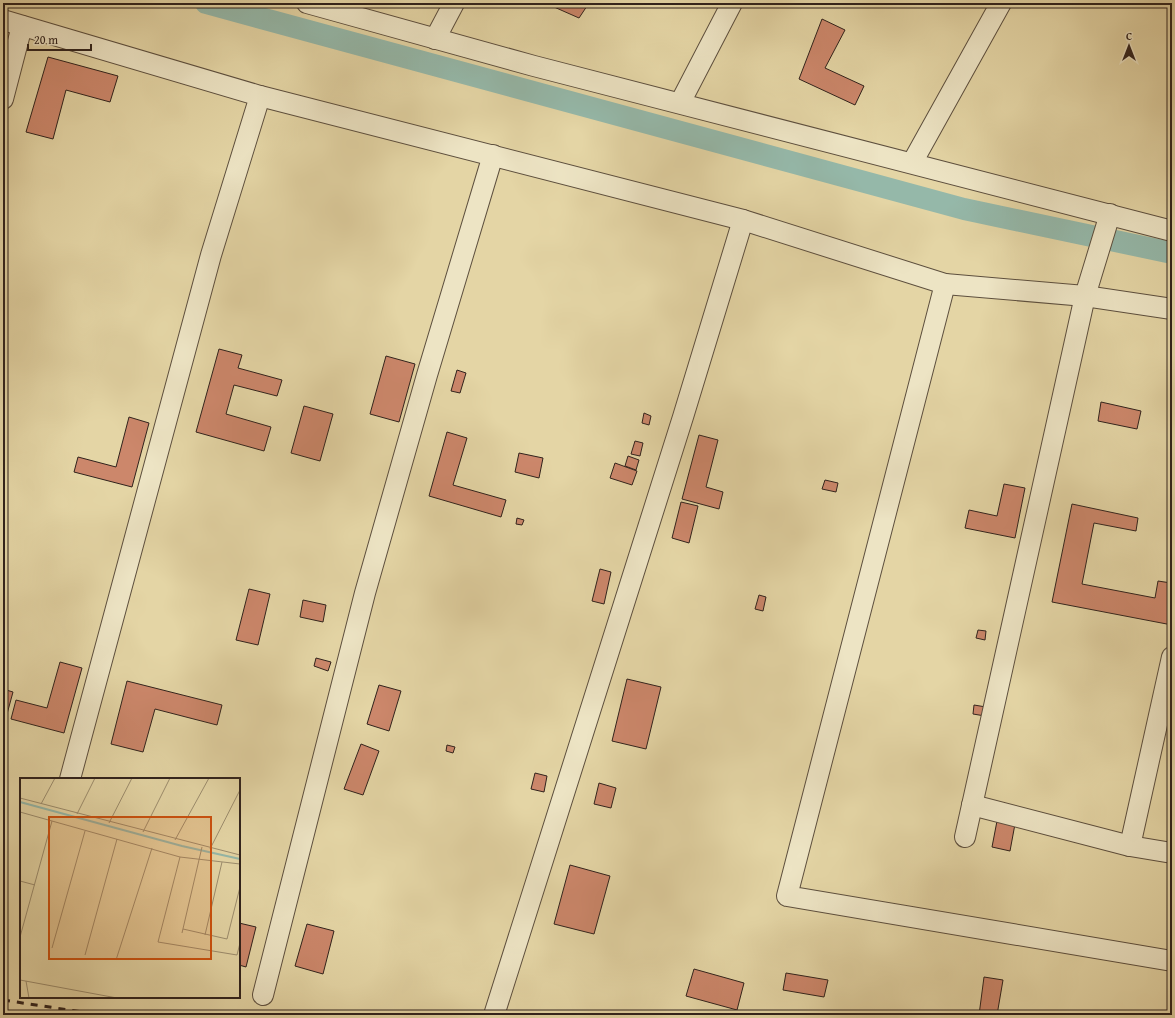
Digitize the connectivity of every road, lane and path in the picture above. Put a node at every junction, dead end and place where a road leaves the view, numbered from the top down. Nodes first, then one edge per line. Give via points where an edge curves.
1 (307, 3) edge
2 (454, 3) edge
3 (732, 3) edge
4 (1001, 3) edge
5 (3, 20) edge
6 (22, 26) junction
7 (435, 39) junction
8 (260, 96) junction
9 (3, 99) edge
10 (680, 103) junction
11 (493, 155) junction
12 (912, 163) junction
13 (1110, 214) junction
14 (743, 220) junction
15 (1171, 228) edge
16 (945, 284) junction
17 (1085, 296) junction
18 (1172, 309) edge
19 (1172, 657) edge
20 (70, 778) edge
21 (972, 805) junction
22 (965, 836) dead end
23 (1130, 846) junction
24 (1172, 853) edge
25 (1172, 960) edge
26 (263, 995) dead end
27 (494, 1015) edge

1 - 7 street
2 - 7 street
3 - 10 street
4 - 12 street
5 - 6 street
6 - 8 street
6 - 9 street
7 - 10 street
8 - 11 street
8 - 20 street via 211,255
10 - 12 street
11 - 14 street
11 - 26 street via 365,593
12 - 13 street
13 - 15 street
13 - 17 street
14 - 16 street
14 - 27 street
16 - 17 street
16 - 25 street via 787,896
17 - 18 street
17 - 21 street
19 - 23 street
21 - 22 street
21 - 23 street
23 - 24 street

